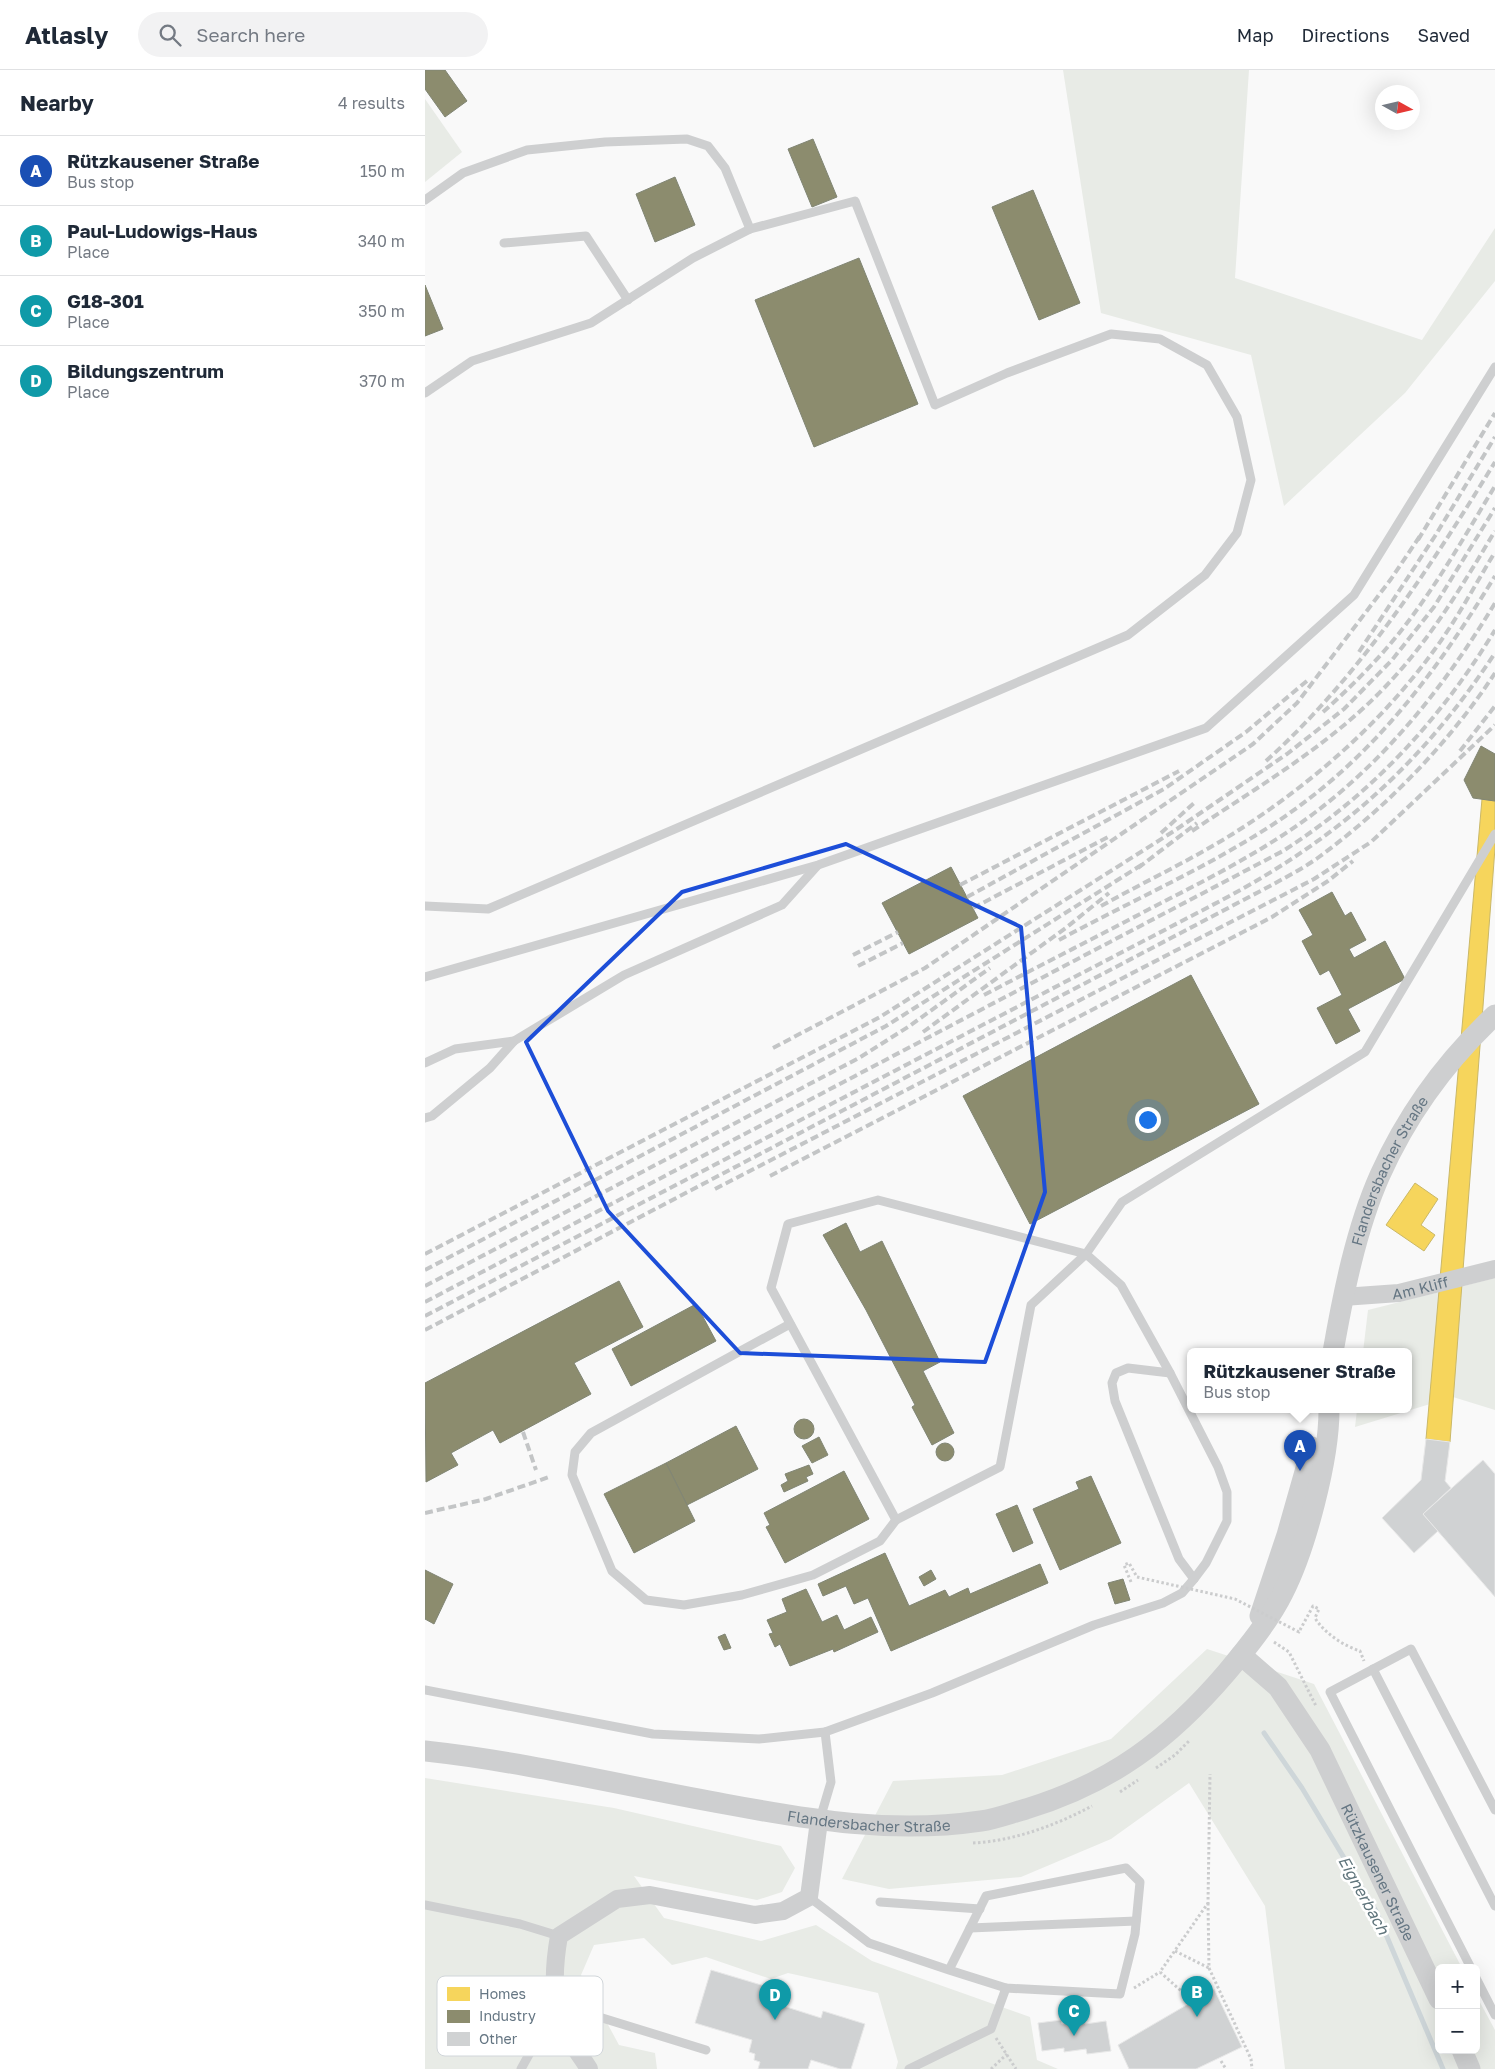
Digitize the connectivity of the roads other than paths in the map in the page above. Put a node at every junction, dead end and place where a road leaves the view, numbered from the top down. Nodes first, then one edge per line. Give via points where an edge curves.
1 (425, 200) edge
2 (750, 229) junction
3 (504, 243) dead end
4 (628, 300) junction
5 (1495, 367) edge
6 (425, 393) edge
7 (1495, 834) edge
8 (818, 865) junction
9 (425, 906) edge
10 (425, 977) edge
11 (1495, 1015) edge
12 (514, 1040) junction
13 (425, 1063) edge
14 (425, 1118) edge
15 (1086, 1254) junction
16 (1495, 1269) edge
17 (1343, 1297) junction
18 (791, 1324) junction
19 (1334, 1348) edge
20 (1170, 1373) junction
21 (1187, 1406) edge
22 (1190, 1413) edge
23 (1320, 1413) edge
24 (1329, 1413) edge
25 (896, 1520) junction
26 (1194, 1579) junction
27 (1254, 1638) junction
28 (1248, 1661) junction
29 (1371, 1670) junction
30 (425, 1690) edge
31 (825, 1732) junction
32 (425, 1751) edge
33 (1495, 1810) edge
34 (819, 1821) junction
35 (809, 1897) junction
36 (881, 1902) dead end
37 (425, 1905) edge
38 (1495, 1906) edge
39 (979, 1909) junction
40 (1136, 1921) junction
41 (970, 1928) junction
42 (559, 1936) junction
43 (1469, 1964) edge
44 (949, 1970) junction
45 (555, 1976) edge
46 (1480, 1986) edge
47 (1005, 1988) junction
48 (1435, 1991) edge
49 (1495, 2015) edge
50 (603, 2018) edge
51 (706, 2050) dead end
52 (1464, 2054) edge
53 (528, 2056) edge
54 (581, 2056) edge
55 (521, 2069) edge
56 (589, 2069) edge
57 (909, 2069) edge
58 (1470, 2069) edge

1 - 2 lane via 463,172 527,150 605,142 687,139 708,146 725,168
2 - 4 lane via 693,258
2 - 9 lane via 855,201 935,405 1007,373 1111,334 1160,339 1207,365 1237,417 1251,480 1237,533 1205,576 1128,635 488,909
3 - 4 lane via 585,236
4 - 6 lane via 591,323 472,361
5 - 8 lane via 1354,594 1206,728
7 - 15 lane via 1365,1052 1122,1202
8 - 10 lane
8 - 12 lane via 782,905 624,975
11 - 17 street, Flandersbacher Straße via 1465,1043 1421,1100 1379,1175 1353,1254
12 - 13 lane via 455,1049
12 - 14 lane via 490,1068 432,1116
15 - 18 lane via 878,1200 788,1224 771,1288
15 - 20 lane via 1121,1285
15 - 25 lane via 1031,1305 1000,1467
16 - 17 street, Am Kliff via 1399,1293
17 - 19 street, Flandersbacher Straße
18 - 25 lane
18 - 25 lane via 591,1433 575,1452 572,1476 612,1571 646,1600 684,1605 813,1575 880,1540
20 - 21 lane
20 - 26 lane via 1128,1368 1116,1373 1112,1383 1115,1401 1179,1559
22 - 26 lane via 1227,1492 1227,1521 1206,1563
23 - 27 street, Flandersbacher Straße via 1302,1487
24 - 27 street, Flandersbacher Straße via 1316,1498 1298,1553 1283,1593
26 - 31 lane via 1182,1593 1163,1603 1094,1626 932,1693
27 - 28 street, Flandersbacher Straße
28 - 34 street, Flandersbacher Straße via 1136,1759 1111,1774 1047,1802 983,1821 902,1827
28 - 48 street, Rützkausener Straße via 1278,1687 1320,1750
29 - 33 lane via 1411,1649
29 - 38 lane
29 - 43 lane via 1330,1692
30 - 31 lane via 653,1734 759,1739
31 - 34 lane via 831,1782
32 - 34 street, Flandersbacher Straße via 498,1760
34 - 35 street
35 - 42 street via 783,1911 755,1915 650,1895 617,1899
35 - 44 lane via 869,1942
36 - 39 lane
37 - 42 lane via 520,1924
39 - 40 lane via 986,1896 1126,1868 1140,1882
39 - 41 lane
40 - 41 lane
40 - 47 lane via 1120,1994
41 - 44 lane
42 - 45 street
44 - 47 lane
46 - 49 lane
47 - 57 lane via 991,2029
50 - 51 lane
52 - 58 street
53 - 55 lane
54 - 56 street

